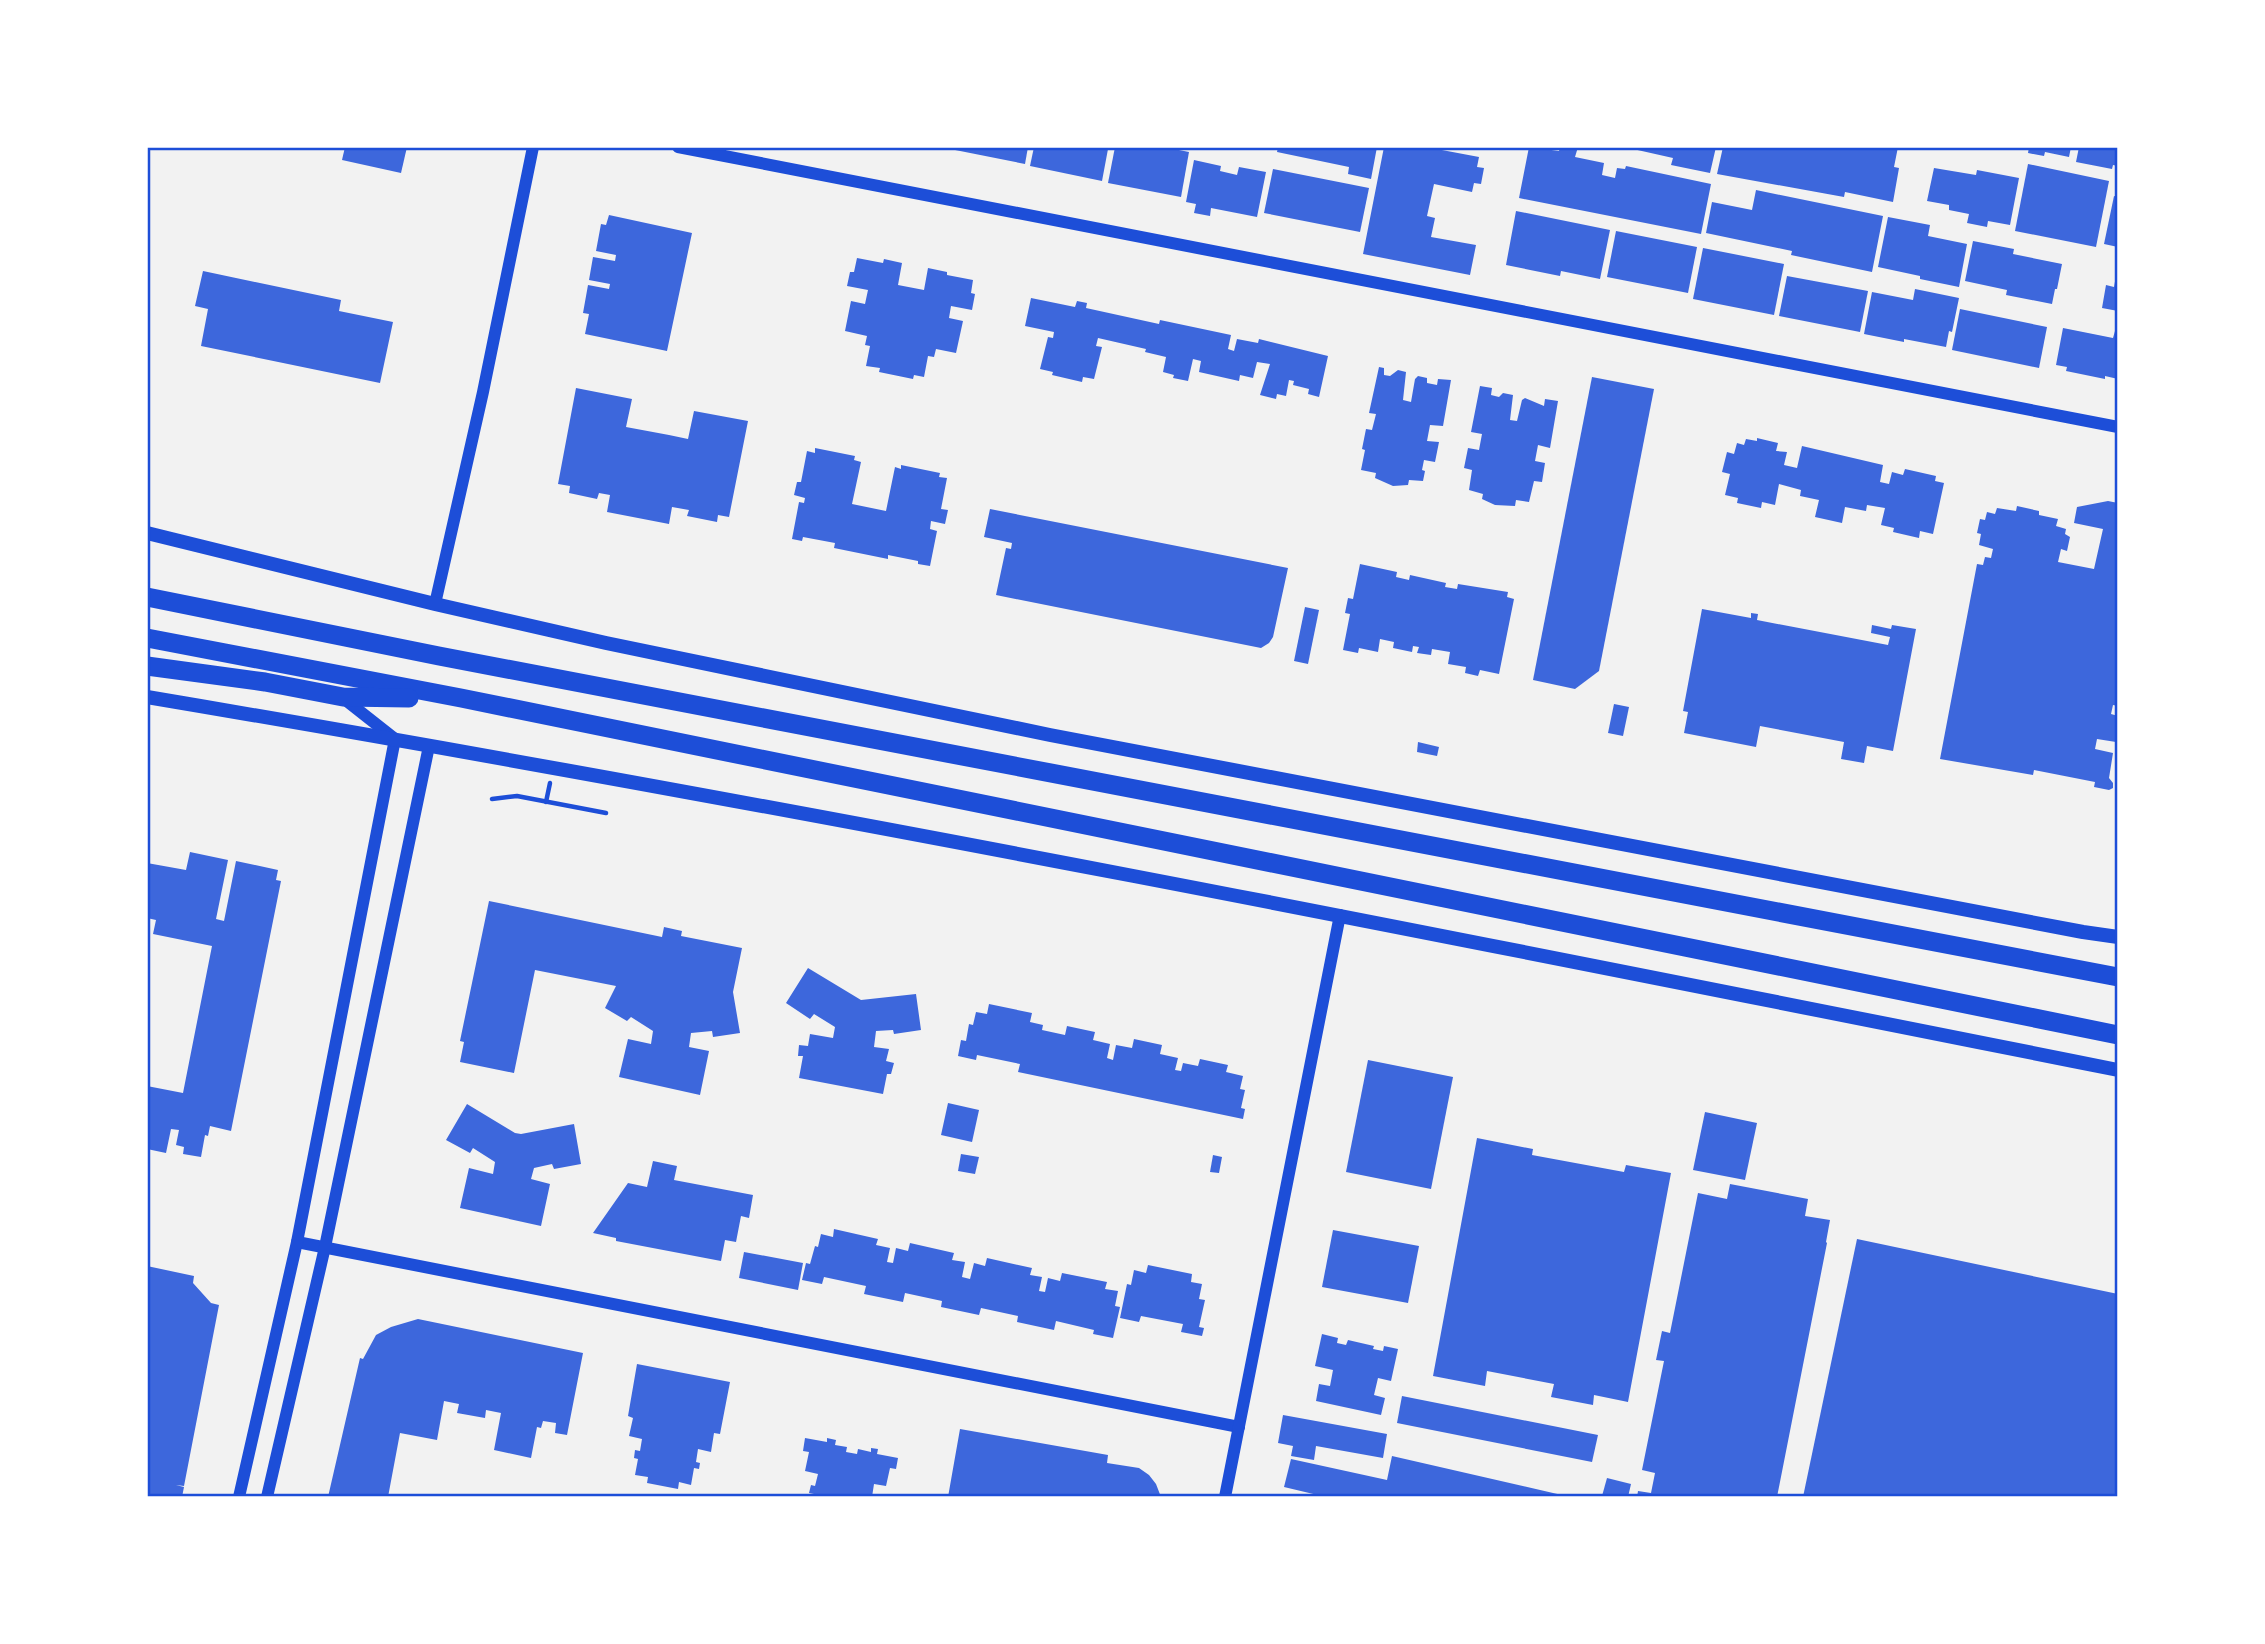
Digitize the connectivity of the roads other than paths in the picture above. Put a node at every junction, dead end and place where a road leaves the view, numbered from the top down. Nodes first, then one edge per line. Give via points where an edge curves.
1 (533, 147) edge
2 (678, 147) edge
3 (2118, 427) edge
4 (147, 533) edge
5 (147, 584) edge
6 (147, 597) edge
7 (435, 604) junction
8 (240, 615) junction
9 (147, 638) edge
10 (147, 666) edge
11 (147, 697) edge
12 (343, 697) junction
13 (461, 698) junction
14 (395, 739) junction
15 (429, 746) junction
16 (1340, 915) junction
17 (2118, 937) edge
18 (2112, 975) edge
19 (2118, 1035) edge
20 (2118, 1069) edge
21 (297, 1242) junction
22 (325, 1247) junction
23 (1239, 1427) junction
24 (239, 1497) edge
25 (267, 1497) edge
26 (1226, 1497) edge

1 - 7 street
2 - 3 street
4 - 7 main road
5 - 8 highway
6 - 8 highway
7 - 17 main road via 1050,735
8 - 18 highway
9 - 13 highway
10 - 12 highway
11 - 14 main road
12 - 13 highway
12 - 14 street
13 - 19 highway
14 - 15 main road
14 - 21 street
15 - 16 main road
15 - 22 street
16 - 20 main road
16 - 23 street
21 - 22 street
21 - 24 street
22 - 23 street
22 - 25 street
23 - 26 street

